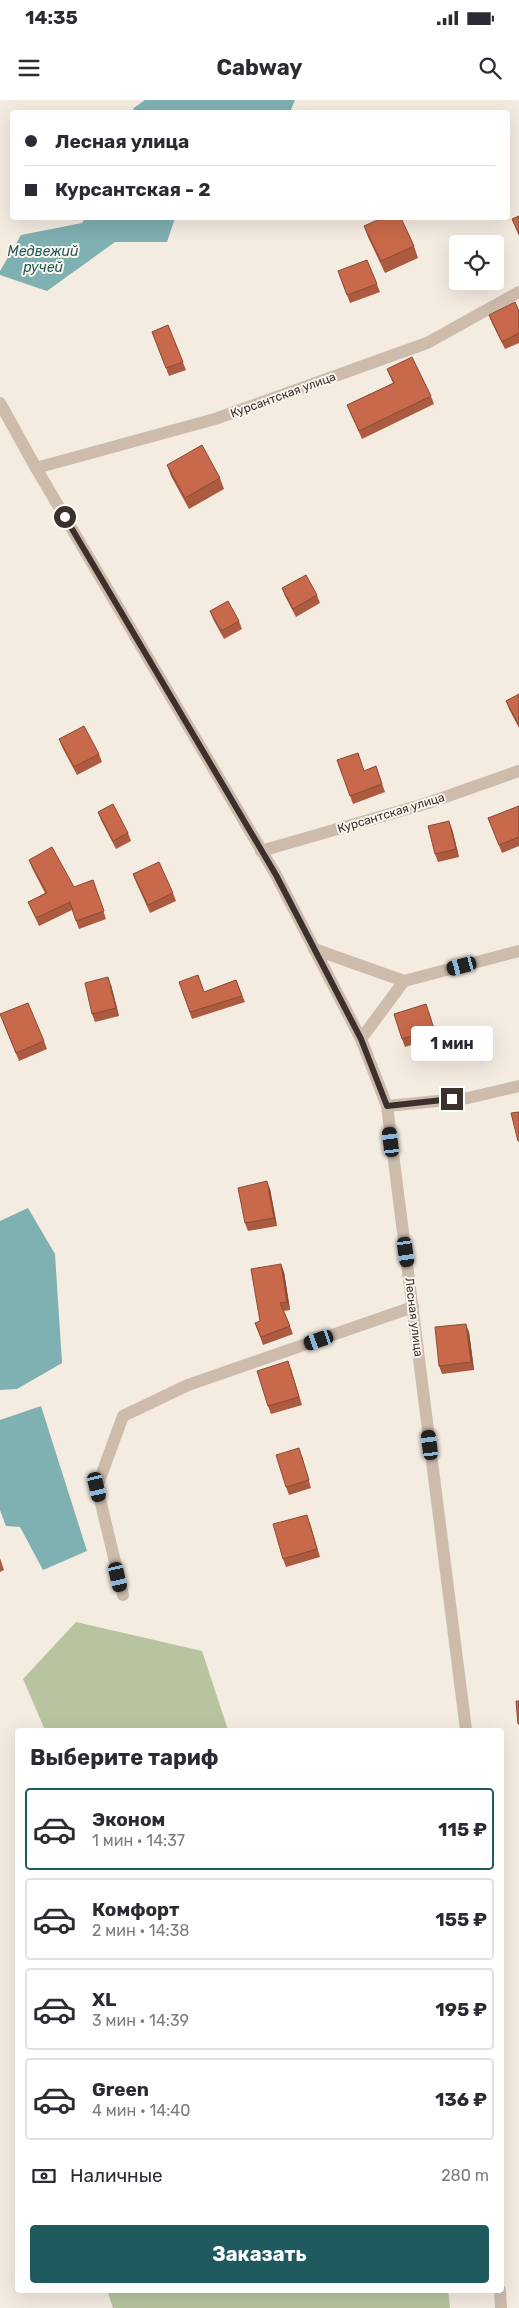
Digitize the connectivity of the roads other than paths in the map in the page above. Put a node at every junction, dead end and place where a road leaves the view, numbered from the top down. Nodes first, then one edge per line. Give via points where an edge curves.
1 (519, 292) edge
2 (0, 402) edge
3 (36, 468) junction
4 (519, 771) edge
5 (261, 851) junction
6 (314, 949) junction
7 (519, 951) edge
8 (404, 981) junction
9 (361, 1039) junction
10 (519, 1086) edge
11 (387, 1106) junction
12 (413, 1307) junction
13 (123, 1595) dead end
14 (466, 1728) edge
15 (500, 2293) edge
16 (501, 2308) edge

1 - 3 street, Курсантская улица via 418,346 215,419
2 - 3 street, Лесная улица
3 - 5 street, Лесная улица
4 - 5 street, Курсантская улица via 428,803
5 - 6 street, Лесная улица
6 - 8 street
6 - 9 street, Лесная улица
7 - 8 street
8 - 9 street
9 - 11 street, Лесная улица
10 - 11 street via 468,1098
11 - 12 street, Лесная улица
12 - 13 street via 188,1385 123,1416 97,1487
12 - 14 street, Лесная улица
15 - 16 street

